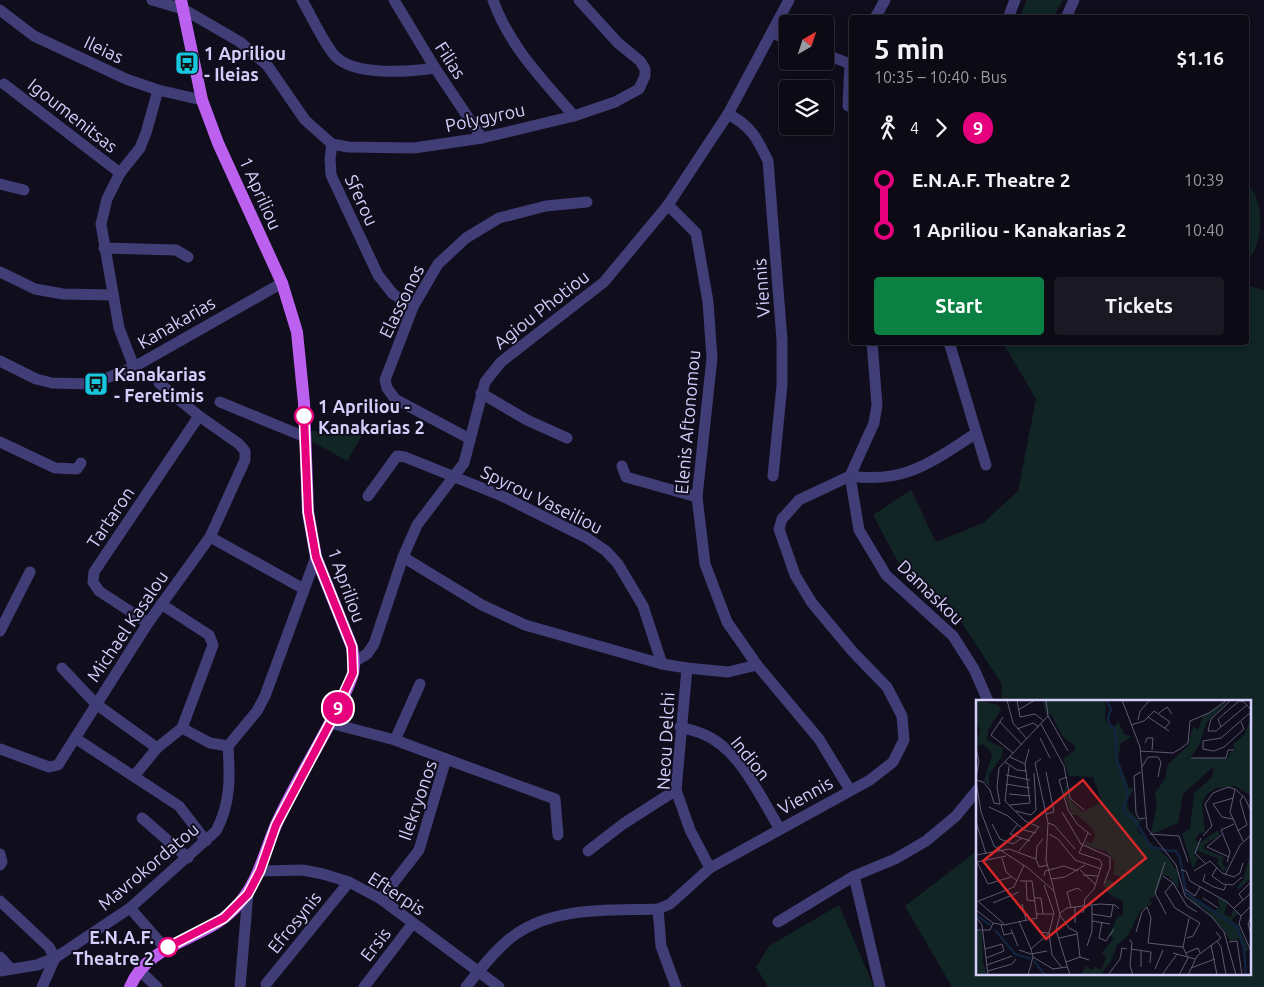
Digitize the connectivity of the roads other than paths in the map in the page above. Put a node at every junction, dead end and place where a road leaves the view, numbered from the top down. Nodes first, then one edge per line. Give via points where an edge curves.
1 (152, 0) edge
2 (302, 0) edge
3 (394, 0) edge
4 (493, 0) edge
5 (579, 0) edge
6 (790, 0) edge
7 (885, 0) edge
8 (1015, 0) edge
9 (1074, 0) edge
10 (182, 4) edge
11 (0, 10) edge
12 (877, 15) edge
13 (1009, 15) edge
14 (1067, 15) edge
15 (772, 33) junction
16 (779, 36) edge
17 (834, 57) edge
18 (849, 62) edge
19 (435, 68) junction
20 (4, 84) dead end
21 (158, 90) junction
22 (849, 92) edge
23 (202, 100) junction
24 (848, 106) dead end
25 (728, 114) junction
26 (574, 116) junction
27 (482, 138) junction
28 (332, 144) junction
29 (120, 173) junction
30 (0, 184) edge
31 (24, 190) dead end
32 (587, 202) dead end
33 (668, 205) junction
34 (104, 248) junction
35 (188, 257) dead end
36 (0, 272) edge
37 (282, 283) junction
38 (113, 295) junction
39 (413, 307) junction
40 (872, 345) edge
41 (950, 345) edge
42 (0, 361) edge
43 (134, 367) junction
44 (159, 384) dead end
45 (481, 393) junction
46 (220, 402) dead end
47 (199, 416) junction
48 (975, 434) junction
49 (305, 437) junction
50 (567, 438) dead end
51 (470, 439) junction
52 (0, 442) edge
53 (81, 463) dead end
54 (986, 465) dead end
55 (622, 466) dead end
56 (773, 476) dead end
57 (850, 476) junction
58 (454, 478) junction
59 (368, 496) dead end
60 (697, 497) junction
61 (210, 537) junction
62 (316, 557) junction
63 (403, 557) junction
64 (30, 572) dead end
65 (304, 589) junction
66 (161, 604) junction
67 (148, 623) junction
68 (0, 630) edge
69 (354, 662) junction
70 (662, 664) junction
71 (757, 665) junction
72 (62, 668) dead end
73 (686, 668) junction
74 (420, 684) dead end
75 (988, 700) edge
76 (96, 704) junction
77 (330, 723) junction
78 (680, 727) junction
79 (182, 728) junction
80 (75, 738) junction
81 (395, 740) junction
82 (228, 746) junction
83 (157, 748) junction
84 (1, 753) edge
85 (446, 759) junction
86 (135, 775) junction
87 (676, 790) junction
88 (850, 790) junction
89 (976, 791) edge
90 (142, 818) dead end
91 (780, 829) junction
92 (558, 835) dead end
93 (206, 842) junction
94 (588, 851) dead end
95 (0, 854) edge
96 (188, 858) junction
97 (0, 865) edge
98 (710, 868) junction
99 (260, 871) junction
100 (854, 876) junction
101 (349, 882) junction
102 (248, 894) junction
103 (381, 899) junction
104 (0, 902) edge
105 (130, 908) junction
106 (658, 909) junction
107 (778, 922) dead end
108 (414, 923) junction
109 (165, 948) junction
110 (0, 958) edge
111 (55, 958) junction
112 (5, 970) edge
113 (140, 971) junction
114 (478, 972) junction
115 (266, 984) dead end
116 (42, 987) edge
117 (130, 987) edge
118 (157, 987) edge
119 (240, 987) edge
120 (364, 987) edge
121 (466, 987) edge
122 (499, 987) edge
123 (676, 987) edge
124 (880, 987) edge

1 - 10 street
2 - 19 street via 336,56 347,64 359,68 412,72
3 - 19 street, Filias
4 - 26 street via 519,51
5 - 26 street, Polygyrou via 618,43 640,61 645,76 639,89 615,102
6 - 15 street, Agiou Photiou
7 - 12 street
8 - 13 street
9 - 14 street
10 - 23 main road, 1 Apriliou
10 - 28 street via 240,42 267,65 305,120
11 - 21 street, Ileias via 34,36 126,79
15 - 16 street
15 - 25 street, Agiou Photiou
17 - 18 street
19 - 27 street, Filias
20 - 29 street, Igoumenitsas
21 - 23 street, Ileias
21 - 29 street via 140,148
22 - 24 street
23 - 37 main road, 1 Apriliou via 218,143
25 - 33 street, Agiou Photiou
25 - 56 street, Viennis via 744,122 768,161 782,340 782,385
26 - 27 street, Polygyrou
27 - 28 street, Polygyrou via 414,148
28 - 39 street, Sferou via 331,175 378,275 393,294
29 - 34 street via 107,199 101,224
30 - 31 street
32 - 39 street, Elassonos via 546,206 499,218 466,238 438,264
33 - 45 street, Agiou Photiou via 604,282 501,362 485,382
33 - 60 street, Elenis Aftonomou via 696,232 708,302 712,358
34 - 35 street via 176,250
34 - 38 street
36 - 38 street via 35,289 63,294
37 - 43 street, Kanakarias
37 - 49 main road, 1 Apriliou via 297,332
38 - 43 street via 119,328
39 - 51 street, Elassonos via 384,380 386,388 395,398
40 - 57 street via 877,405 874,423
41 - 48 street
42 - 43 street, Kanakarias via 36,379 70,385 92,384
44 - 47 street
45 - 50 street via 527,420
45 - 51 street, Agiou Photiou
46 - 49 street
47 - 61 street, Michael Kasalou via 245,451 245,460
47 - 67 street, Tartaron via 94,572 93,582 99,591
48 - 54 street
48 - 57 street via 921,469 872,479
49 - 62 main road, 1 Apriliou via 308,512
51 - 58 street, Agiou Photiou via 464,464
52 - 53 street via 56,468 77,468
55 - 60 street via 626,477
57 - 75 street, Damaskou via 859,530 886,575 953,636 974,669
57 - 88 street, Viennis via 799,500 782,519 779,529 795,575 812,603 887,687 902,716 904,740 893,762 870,780
58 - 59 street, Spyrou Vaseiliou via 397,456
58 - 63 street, Agiou Photiou via 417,525
58 - 70 street, Spyrou Vaseiliou via 502,496 606,551 618,564 643,606
60 - 71 street, Elenis Aftonomou via 705,564 727,622
61 - 65 street
61 - 66 street, Michael Kasalou
62 - 65 street
62 - 69 main road, 1 Apriliou via 352,647
63 - 69 street, Agiou Photiou via 374,644 367,654
63 - 70 street via 482,605 526,624
64 - 68 street
65 - 82 street via 265,696
66 - 67 street, Michael Kasalou
66 - 79 street via 209,635 213,645
67 - 76 street, Michael Kasalou
69 - 77 main road, 1 Apriliou via 347,689
70 - 73 street
71 - 73 street via 728,672
71 - 88 street, Elenis Aftonomou via 819,739
72 - 76 street
73 - 78 street, Neou Delchi
74 - 81 street
76 - 80 street, Michael Kasalou
76 - 83 street
77 - 81 street
77 - 99 main road, 1 Apriliou via 276,825
78 - 87 street, Neou Delchi
78 - 91 street, Indion via 704,734 723,746 739,764
79 - 82 street via 210,743
79 - 83 street
80 - 84 street, Michael Kasalou via 55,767
80 - 86 street
81 - 85 street
82 - 93 street, Mavrokordatou via 227,804 216,831
83 - 86 street
85 - 92 street, Ilekryonos via 555,799
85 - 103 street, Ilekryonos via 419,850
86 - 93 street via 179,806
87 - 94 street
87 - 98 street, Neou Delchi via 690,830
88 - 91 street, Viennis
89 - 100 street via 956,816 926,841 895,859
90 - 96 street
91 - 98 street, Viennis
93 - 96 street, Mavrokordatou
95 - 97 street
96 - 105 street, Mavrokordatou
98 - 106 street, Viennis via 670,904
99 - 101 street, Efterpis via 303,870
99 - 102 main road, 1 Apriliou
100 - 107 street
100 - 124 street
101 - 103 street, Efterpis
101 - 115 street, Efrosynis
102 - 109 main road, 1 Apriliou via 224,918
102 - 119 street
103 - 108 street, Efterpis
104 - 111 street via 49,947
105 - 109 street
105 - 111 street, Mavrokordatou
106 - 114 street, Viennis via 565,913 538,921 514,934
106 - 123 street via 661,946
108 - 114 street, Efterpis
108 - 120 street, Ersis
109 - 113 main road, 1 Apriliou
110 - 112 street
111 - 112 street, Mavrokordatou via 37,965
111 - 116 street
113 - 117 main road, 1 Apriliou
113 - 118 street
114 - 121 street, Viennis
114 - 122 street, Efterpis

